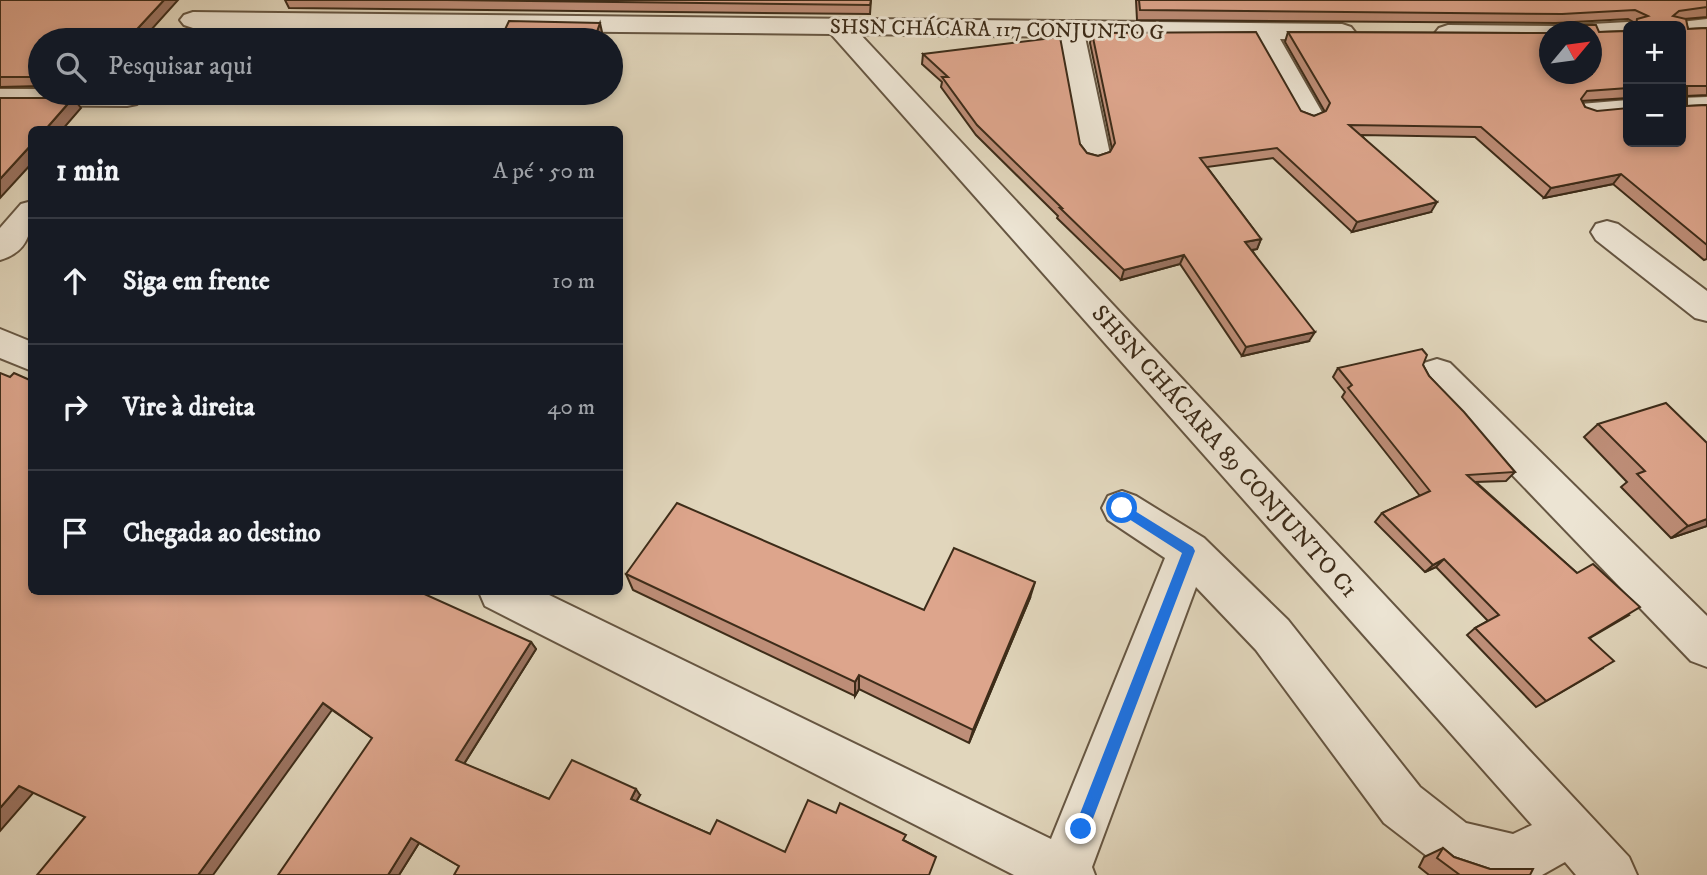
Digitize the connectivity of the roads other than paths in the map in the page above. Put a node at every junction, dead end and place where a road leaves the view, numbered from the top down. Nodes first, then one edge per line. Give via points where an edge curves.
1 (920, 0) edge
2 (201, 10) edge
3 (916, 27) junction
4 (1707, 27) edge
5 (186, 28) edge
6 (840, 28) junction
7 (1686, 28) edge
8 (1071, 30) junction
9 (1623, 30) edge
10 (1602, 31) edge
11 (1263, 32) junction
12 (1360, 32) edge
13 (1539, 32) edge
14 (1430, 33) edge
15 (0, 97) edge
16 (28, 97) edge
17 (121, 105) edge
18 (1707, 105) edge
19 (1686, 106) edge
20 (1623, 108) edge
21 (1590, 110) edge
22 (1309, 114) edge
23 (103, 126) edge
24 (1096, 153) edge
25 (28, 216) edge
26 (1607, 232) dead end
27 (0, 248) edge
28 (1707, 309) edge
29 (0, 342) edge
30 (28, 356) edge
31 (1437, 373) dead end
32 (1122, 508) dead end
33 (1189, 551) junction
34 (506, 595) edge
35 (1707, 646) edge
36 (1571, 831) junction
37 (1067, 874) edge
38 (1611, 875) edge

1 - 3 street
2 - 5 street
2 - 6 street, SHSN CHÁCARA 117 CONJUNTO G
3 - 6 street, SHSN CHÁCARA 117 CONJUNTO G
3 - 8 street, SHSN CHÁCARA 117 CONJUNTO G
4 - 7 street
6 - 36 street, SHSN CHÁCARA 89 CONJUNTO C1
8 - 11 street, SHSN CHÁCARA 117 CONJUNTO G
8 - 24 street
9 - 10 street
11 - 12 street, SHSN CHÁCARA 117 CONJUNTO G
11 - 22 street
13 - 14 street
15 - 16 street
17 - 23 street
18 - 19 street
20 - 21 street
25 - 27 street
26 - 28 street
29 - 30 street
31 - 35 street
32 - 33 street
33 - 36 street via 1272,635 1402,805 1454,845 1516,861
33 - 37 street
34 - 37 street
36 - 38 street, SHSN CHÁCARA 89 CONJUNTO C1

